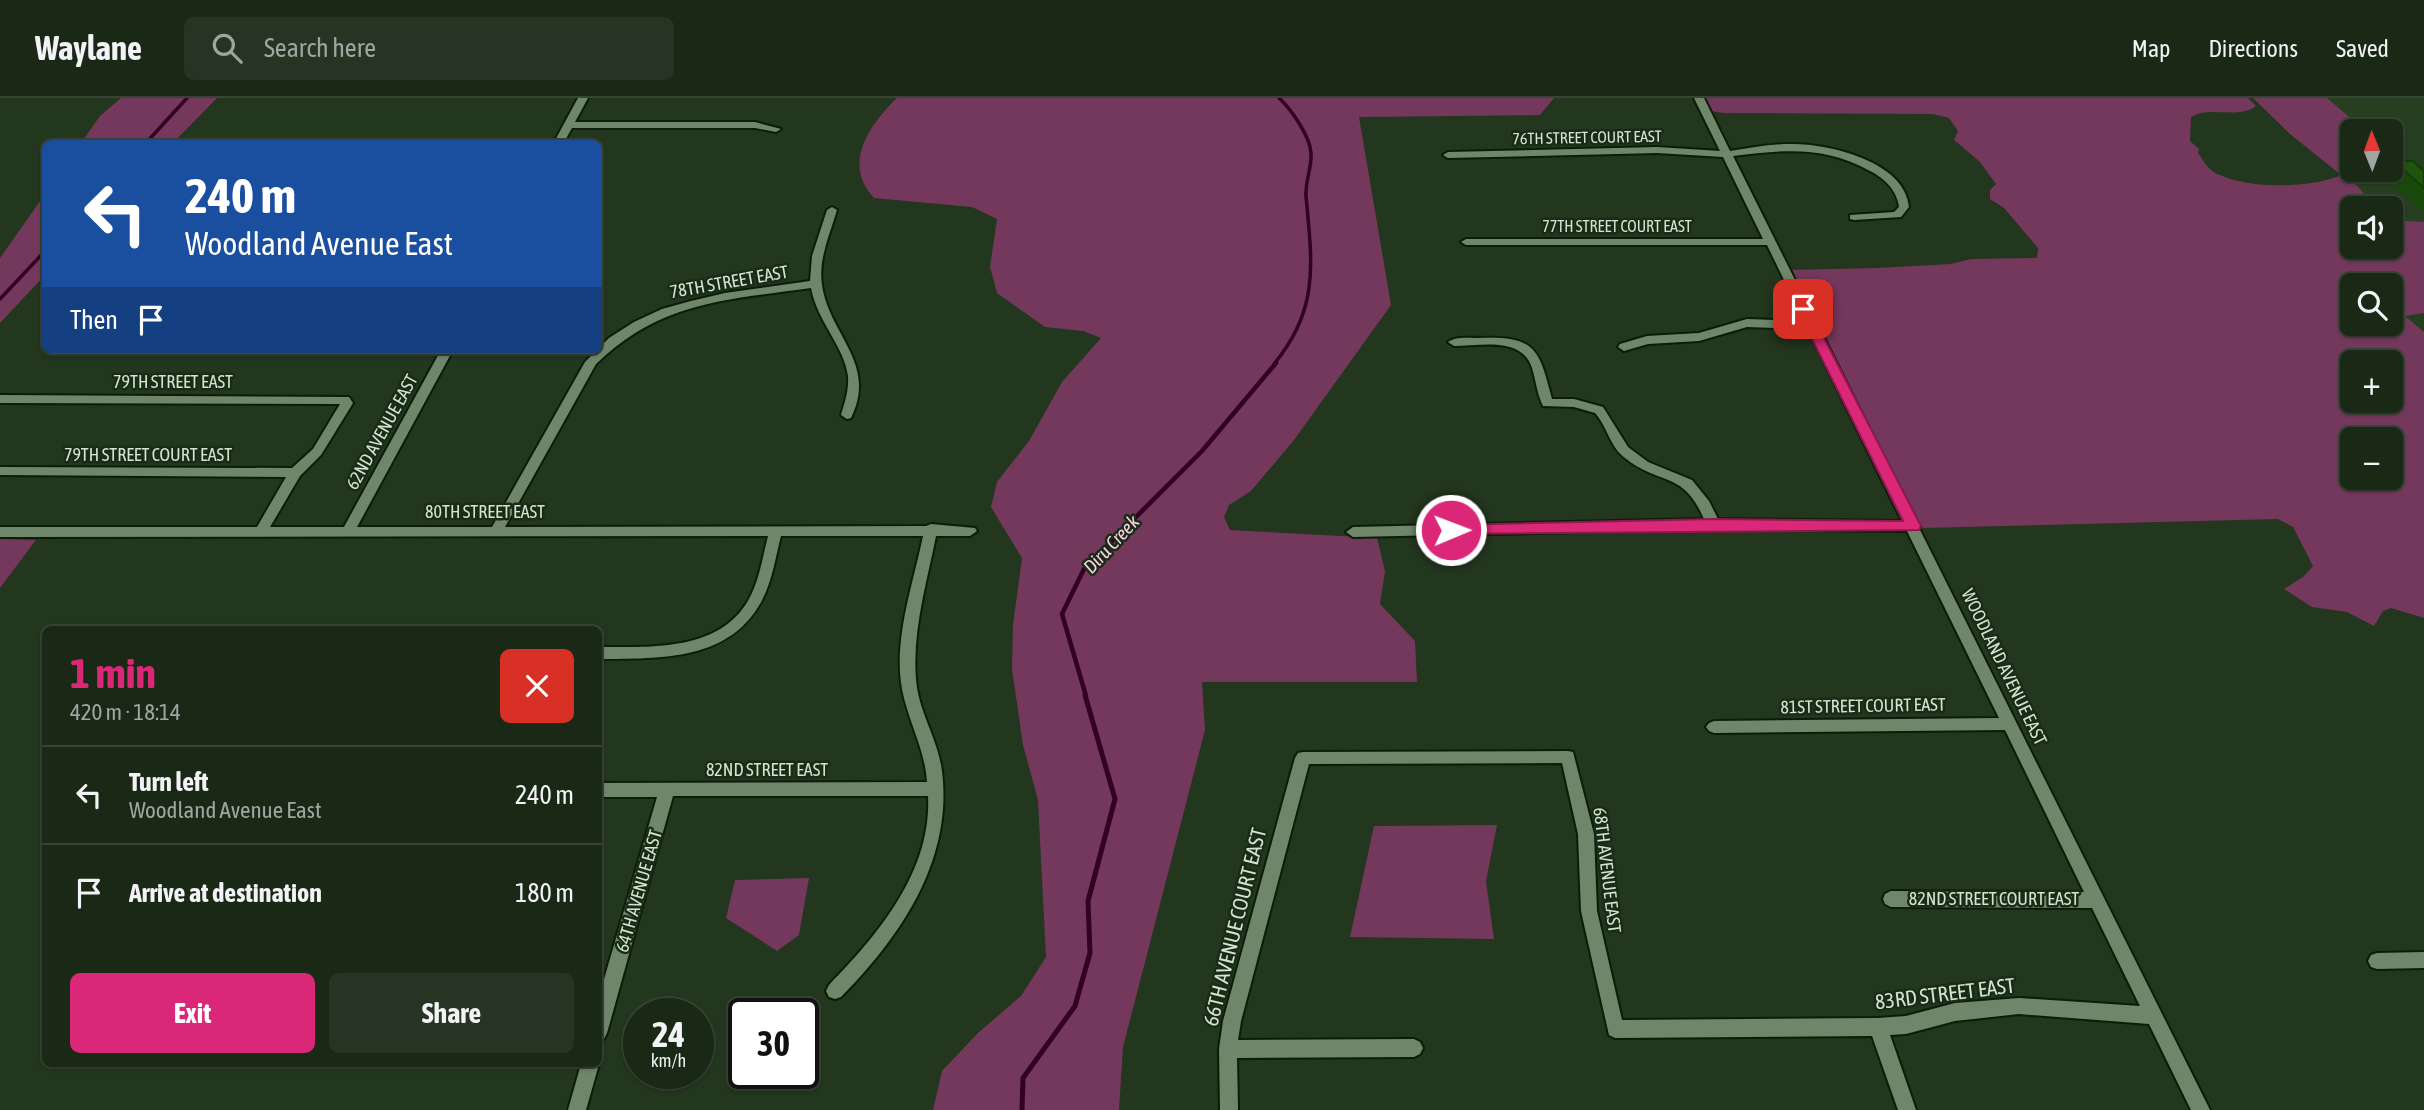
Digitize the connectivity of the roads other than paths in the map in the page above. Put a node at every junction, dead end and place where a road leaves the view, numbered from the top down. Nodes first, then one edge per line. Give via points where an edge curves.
1 (583, 98) edge
2 (1699, 98) edge
3 (569, 125) junction
4 (776, 129) dead end
5 (560, 140) edge
6 (1727, 154) junction
7 (1448, 155) dead end
8 (832, 211) dead end
9 (1854, 217) dead end
10 (1465, 242) dead end
11 (1769, 242) junction
12 (816, 284) junction
13 (1814, 332) junction
14 (1454, 342) dead end
15 (1624, 347) dead end
16 (602, 351) edge
17 (445, 354) edge
18 (599, 354) edge
19 (0, 399) edge
20 (847, 415) dead end
21 (0, 471) edge
22 (295, 473) junction
23 (1713, 524) junction
24 (1913, 526) junction
25 (931, 529) junction
26 (776, 530) junction
27 (348, 531) junction
28 (496, 531) junction
29 (970, 531) dead end
30 (0, 532) edge
31 (1353, 532) dead end
32 (260, 533) junction
33 (602, 653) edge
34 (2011, 724) junction
35 (1714, 727) dead end
36 (1569, 757) joint
37 (936, 789) junction
38 (602, 790) edge
39 (667, 790) junction
40 (1891, 899) dead end
41 (2097, 900) junction
42 (2424, 960) edge
43 (2377, 961) dead end
44 (835, 990) dead end
45 (2155, 1016) junction
46 (602, 1020) edge
47 (1878, 1027) junction
48 (1615, 1029) joint
49 (1414, 1048) dead end
50 (1228, 1049) junction
51 (589, 1067) edge
52 (577, 1110) edge
53 (1229, 1110) edge
54 (1907, 1110) edge
55 (2201, 1110) edge

1 - 3 street
2 - 6 street, WOODLAND AVENUE EAST
3 - 4 street via 755,125
3 - 5 street
6 - 7 street, 76TH STREET COURT EAST via 1657,150
6 - 9 street, 76TH STREET COURT EAST via 1800,147 1840,153 1865,163 1903,195 1902,212 1889,217
6 - 11 street, WOODLAND AVENUE EAST
8 - 12 street via 819,253
10 - 11 street, 77TH STREET COURT EAST
11 - 13 street, WOODLAND AVENUE EAST
12 - 16 street, 78TH STREET EAST via 701,302 650,317
12 - 20 street via 822,308 854,368 855,397
13 - 15 street via 1747,323 1699,337 1642,340
13 - 24 street, WOODLAND AVENUE EAST
14 - 23 street via 1528,349 1547,403 1599,410 1629,455 1698,491
17 - 27 street, 62ND AVENUE EAST
18 - 28 street, 78TH STREET EAST
19 - 22 street, 79TH STREET EAST via 345,400 317,452
21 - 22 street, 79TH STREET COURT EAST
22 - 32 street
23 - 24 street
23 - 31 street
24 - 34 street, WOODLAND AVENUE EAST
25 - 26 street, 80TH STREET EAST
25 - 29 street, 80TH STREET EAST
25 - 37 street via 908,654 908,679
26 - 28 street, 80TH STREET EAST
26 - 33 street via 758,593 733,627 695,647
27 - 28 street, 80TH STREET EAST
27 - 32 street, 80TH STREET EAST
30 - 32 street, 80TH STREET EAST
34 - 35 street, 81ST STREET COURT EAST
34 - 41 street, WOODLAND AVENUE EAST
36 - 48 street, 68TH AVENUE EAST via 1586,834 1589,911
36 - 50 street, 66TH AVENUE COURT EAST via 1303,758
37 - 39 street, 82ND STREET EAST
37 - 44 street via 931,841 911,895 878,946
38 - 39 street, 82ND STREET EAST
39 - 46 street, 64TH AVENUE EAST
40 - 41 street, 82ND STREET COURT EAST
41 - 45 street, WOODLAND AVENUE EAST
42 - 43 street
45 - 47 street, 83RD STREET EAST via 2020,1006 1955,1012
45 - 55 street, WOODLAND AVENUE EAST
47 - 48 street, 83RD STREET EAST
47 - 54 street
49 - 50 street
50 - 53 street, 66TH AVENUE COURT EAST
51 - 52 street

